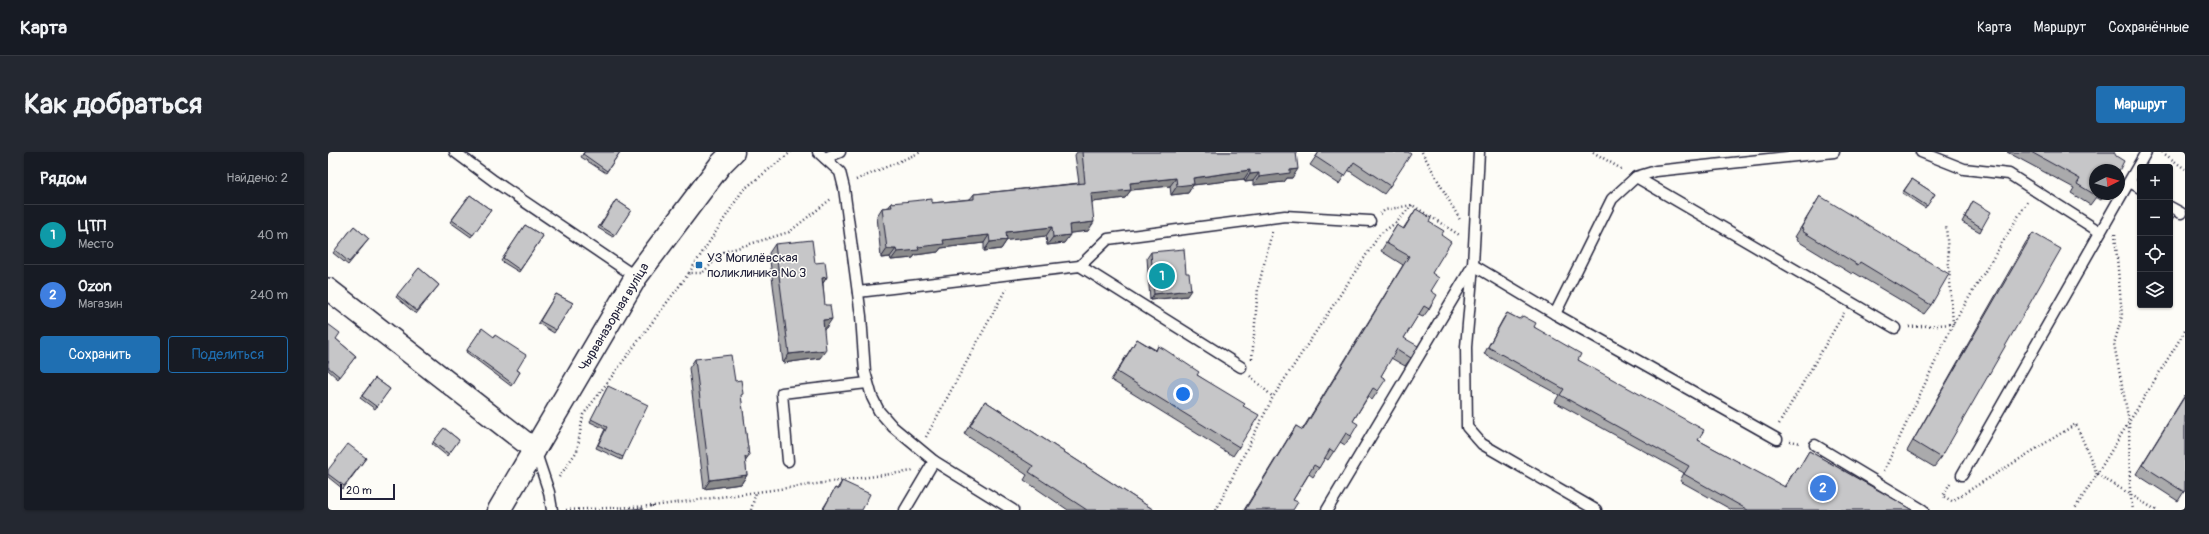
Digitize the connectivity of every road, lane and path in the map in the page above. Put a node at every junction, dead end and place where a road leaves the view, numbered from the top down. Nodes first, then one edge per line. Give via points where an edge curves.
1 (455, 152) edge
2 (732, 152) edge
3 (791, 152) edge
4 (840, 152) edge
5 (922, 152) edge
6 (1422, 152) edge
7 (1479, 152) edge
8 (1593, 152) edge
9 (1834, 152) edge
10 (1920, 152) edge
11 (2146, 152) edge
12 (2162, 152) edge
13 (822, 155) edge
14 (2185, 169) edge
15 (1636, 177) junction
16 (2130, 182) junction
17 (2137, 186) edge
18 (844, 188) junction
19 (2035, 190) junction
20 (1412, 205) junction
21 (2173, 209) edge
22 (2181, 213) dead end
23 (1275, 218) junction
24 (1370, 221) joint
25 (1946, 225) dead end
26 (2103, 228) junction
27 (1474, 245) junction
28 (1473, 265) junction
29 (1080, 266) junction
30 (689, 273) junction
31 (1014, 274) junction
32 (636, 276) junction
33 (328, 289) edge
34 (858, 292) junction
35 (1850, 302) junction
36 (1555, 314) junction
37 (1953, 324) junction
38 (1895, 328) joint
39 (2185, 331) edge
40 (1252, 362) dead end
41 (1246, 368) junction
42 (1251, 376) junction
43 (867, 383) junction
44 (1273, 397) junction
45 (2129, 421) junction
46 (1774, 438) junction
47 (1815, 445) joint
48 (920, 449) junction
49 (535, 450) junction
50 (788, 461) dead end
51 (932, 465) junction
52 (2097, 474) junction
53 (1962, 475) dead end
54 (1878, 483) junction
55 (549, 492) junction
56 (756, 492) junction
57 (2130, 493) junction
58 (652, 506) junction
59 (499, 510) edge
60 (552, 510) edge
61 (562, 510) edge
62 (653, 510) edge
63 (751, 510) edge
64 (905, 510) edge
65 (1013, 510) edge
66 (1216, 510) edge
67 (1327, 510) edge
68 (1596, 510) edge
69 (1923, 510) edge
70 (2074, 510) edge
71 (2133, 510) edge
72 (2156, 510) edge

1 - 32 lane
2 - 32 street, Чырваназорная вуліца
3 - 30 path via 743,190
4 - 13 lane
5 - 18 path via 859,178
6 - 27 path
7 - 27 lane
8 - 15 path
9 - 15 lane via 1656,171
10 - 19 lane via 1964,169 2009,174
11 - 16 lane
12 - 14 path
13 - 18 lane via 840,172
15 - 35 lane
15 - 36 lane via 1612,199
16 - 17 lane
16 - 26 lane
18 - 30 path via 789,232 724,252 702,273
18 - 34 lane
19 - 26 lane
19 - 37 path
20 - 24 path via 1385,210
20 - 27 path
20 - 44 path via 1398,222 1380,234
21 - 22 lane
23 - 24 lane via 1285,216
23 - 29 lane via 1108,239
23 - 40 path via 1258,288
25 - 37 path
26 - 45 path via 2116,235 2122,316 2114,344
26 - 53 lane
27 - 28 lane
28 - 36 lane
28 - 67 lane
28 - 68 lane via 1466,347 1468,427 1482,444
29 - 31 lane
29 - 41 lane
30 - 55 path via 583,415 577,450
31 - 34 lane
31 - 48 path
32 - 49 street, Чырваназорная вуліца
33 - 49 street
34 - 43 lane
35 - 38 lane
35 - 46 path
36 - 46 lane
37 - 38 path
37 - 54 path
39 - 45 path
41 - 42 path
41 - 42 path
42 - 44 path
43 - 48 lane via 886,421
43 - 50 lane via 782,393
44 - 66 path
45 - 52 path
45 - 57 path
46 - 47 path
47 - 54 lane
48 - 51 lane
49 - 55 lane
49 - 59 street, Чырваназорная вуліца
51 - 56 path
51 - 64 lane
51 - 65 lane
52 - 57 path
52 - 70 path
54 - 69 lane
55 - 60 lane
56 - 58 path
56 - 63 path
57 - 71 path
57 - 72 path
58 - 61 path
58 - 62 path

